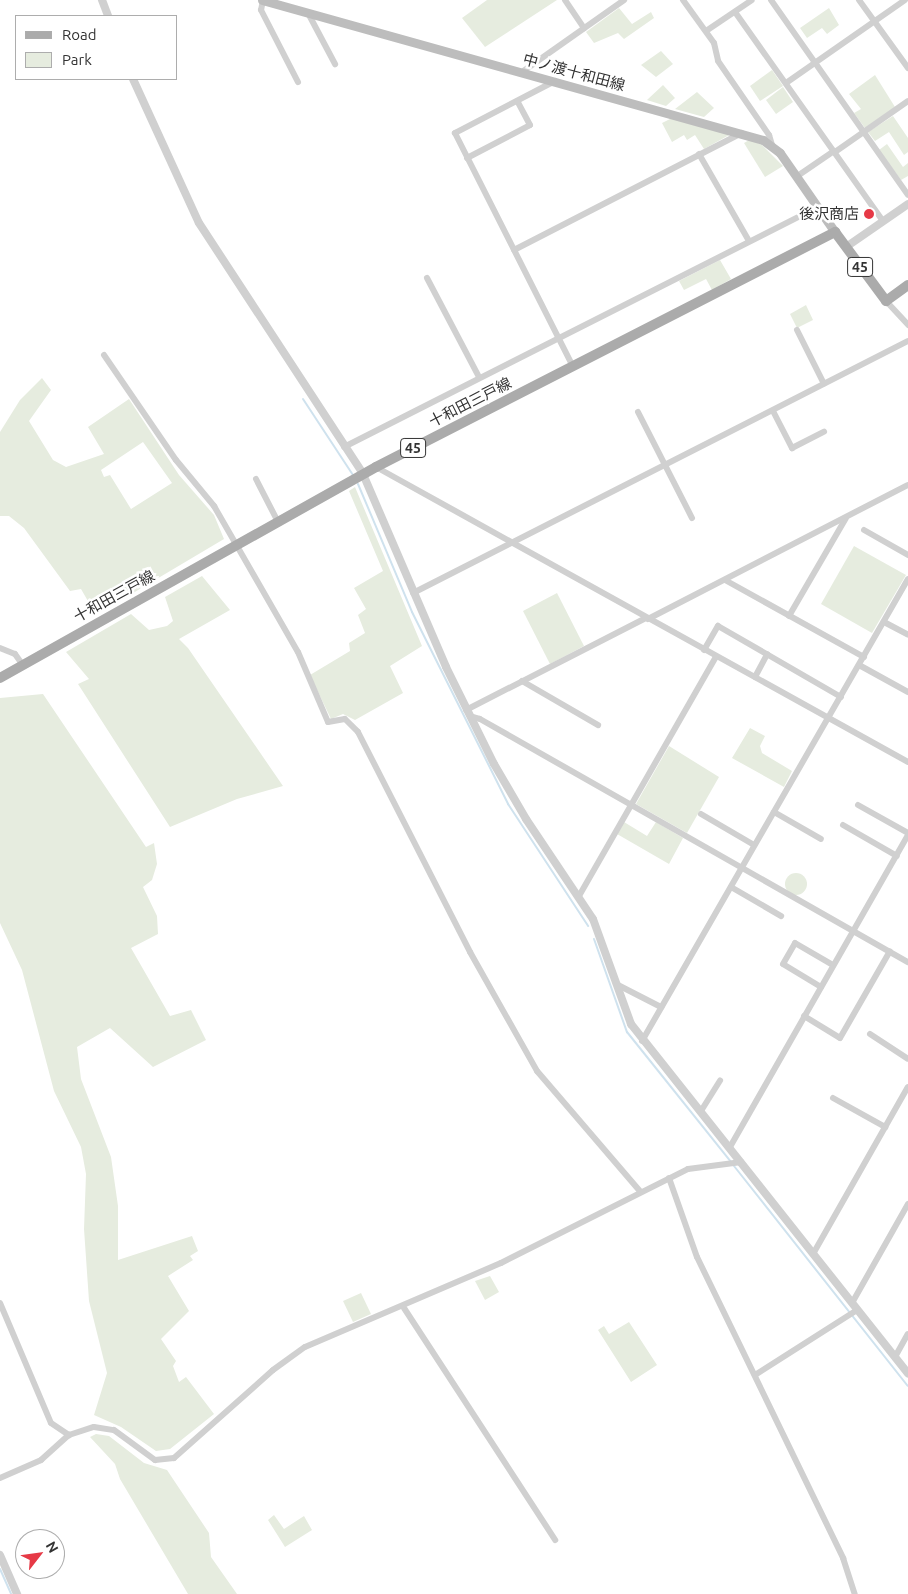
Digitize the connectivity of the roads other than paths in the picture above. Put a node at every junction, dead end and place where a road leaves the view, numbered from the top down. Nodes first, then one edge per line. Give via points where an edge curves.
1 (102, 0) edge
2 (263, 0) edge
3 (565, 0) edge
4 (624, 0) edge
5 (683, 0) edge
6 (752, 0) edge
7 (771, 0) edge
8 (859, 0) edge
9 (905, 0) edge
10 (735, 12) junction
11 (308, 13) junction
12 (108, 15) edge
13 (875, 22) junction
14 (584, 28) junction
15 (706, 31) junction
16 (816, 62) junction
17 (334, 64) dead end
18 (908, 68) edge
19 (522, 72) junction
20 (133, 80) edge
21 (555, 81) junction
22 (298, 82) dead end
23 (786, 83) junction
24 (517, 101) junction
25 (908, 101) edge
26 (864, 132) junction
27 (743, 133) junction
28 (772, 145) junction
29 (834, 151) junction
30 (699, 154) junction
31 (467, 158) junction
32 (796, 177) junction
33 (908, 195) edge
34 (908, 204) edge
35 (818, 208) junction
36 (883, 222) junction
37 (835, 232) junction
38 (749, 241) junction
39 (846, 247) junction
40 (514, 250) junction
41 (427, 278) dead end
42 (908, 285) edge
43 (886, 301) junction
44 (908, 325) edge
45 (797, 330) dead end
46 (559, 338) junction
47 (908, 341) edge
48 (104, 355) dead end
49 (573, 367) junction
50 (479, 377) junction
51 (824, 384) junction
52 (773, 411) junction
53 (638, 412) dead end
54 (824, 432) dead end
55 (344, 446) junction
56 (665, 464) junction
57 (376, 467) junction
58 (363, 474) junction
59 (256, 479) dead end
60 (908, 485) edge
61 (846, 517) junction
62 (692, 518) dead end
63 (278, 522) junction
64 (864, 530) dead end
65 (511, 544) junction
66 (234, 546) junction
67 (908, 555) edge
68 (725, 580) junction
69 (908, 580) edge
70 (413, 593) junction
71 (789, 616) junction
72 (647, 619) junction
73 (884, 622) junction
74 (908, 635) edge
75 (0, 648) edge
76 (704, 650) junction
77 (767, 654) junction
78 (716, 657) junction
79 (864, 657) junction
80 (22, 664) junction
81 (859, 665) junction
82 (755, 677) junction
83 (0, 678) edge
84 (522, 681) junction
85 (908, 692) edge
86 (841, 697) junction
87 (468, 713) junction
88 (829, 719) junction
89 (598, 724) dead end
90 (908, 762) edge
91 (858, 804) dead end
92 (631, 805) junction
93 (774, 812) junction
94 (701, 814) dead end
95 (843, 825) dead end
96 (908, 834) edge
97 (821, 839) dead end
98 (754, 845) junction
99 (897, 856) junction
100 (742, 867) junction
101 (731, 886) junction
102 (579, 896) junction
103 (781, 916) dead end
104 (853, 930) junction
105 (890, 952) junction
106 (908, 962) edge
107 (833, 966) junction
108 (616, 984) junction
109 (821, 987) junction
110 (661, 1007) junction
111 (804, 1016) junction
112 (870, 1034) dead end
113 (642, 1041) junction
114 (908, 1059) edge
115 (720, 1081) dead end
116 (908, 1087) edge
117 (833, 1098) dead end
118 (701, 1112) junction
119 (885, 1127) junction
120 (730, 1147) junction
121 (736, 1164) junction
122 (669, 1178) junction
123 (640, 1191) junction
124 (908, 1204) edge
125 (813, 1254) junction
126 (0, 1303) edge
127 (404, 1308) junction
128 (852, 1310) junction
129 (908, 1334) edge
130 (895, 1356) junction
131 (908, 1372) edge
132 (755, 1375) junction
133 (69, 1435) junction
134 (0, 1478) edge
135 (555, 1540) dead end
136 (0, 1555) edge
137 (17, 1594) edge
138 (855, 1594) edge

1 - 12 street
2 - 11 main road, 中ノ渡十和田線
2 - 22 street via 261,10
3 - 14 street
4 - 14 street
5 - 15 street
6 - 10 street
7 - 16 street
8 - 13 street
9 - 13 street
10 - 15 street
10 - 23 street
11 - 17 street
11 - 19 main road, 中ノ渡十和田線
13 - 16 street
13 - 18 street
14 - 19 street
15 - 28 street via 714,42 718,61 769,135
16 - 23 street
16 - 26 street
19 - 21 main road, 中ノ渡十和田線
20 - 55 street via 199,223
21 - 24 street
21 - 27 main road, 中ノ渡十和田線
23 - 29 street
24 - 31 street via 455,133
24 - 31 street via 530,125
25 - 26 street
26 - 29 street
26 - 33 street
27 - 28 main road, 中ノ渡十和田線
27 - 30 street
28 - 32 main road
29 - 32 street
29 - 36 street
30 - 38 street
30 - 40 street
31 - 40 street
32 - 35 main road
34 - 36 street
35 - 37 main road
35 - 38 street
36 - 39 street
37 - 39 main road, 45
37 - 49 main road, 十和田三戸線 / 45
38 - 46 street
39 - 43 main road, 45
40 - 46 street
41 - 50 street
42 - 43 main road
43 - 44 street
45 - 51 street
46 - 49 street
46 - 50 street
47 - 51 street
48 - 66 street via 176,460 214,506
49 - 57 main road, 十和田三戸線 / 45
50 - 55 street
51 - 52 street
52 - 54 street via 792,448
52 - 56 street
53 - 56 street
55 - 58 street
56 - 62 street
56 - 65 street
57 - 58 main road, 十和田三戸線 / 45
57 - 65 street
58 - 63 main road, 十和田三戸線 / 45
58 - 70 street
59 - 63 street
60 - 61 street
61 - 68 street
61 - 71 street
63 - 66 main road, 十和田三戸線 / 45
64 - 67 street
65 - 70 street
65 - 72 street
66 - 80 main road, 十和田三戸線 / 45
66 - 123 street via 298,652 328,722 346,719 358,732 470,952 537,1071
68 - 71 street
68 - 72 street
69 - 73 street
70 - 87 street
71 - 79 street
72 - 76 street
72 - 84 street
73 - 74 street
73 - 79 street
75 - 80 street via 16,654
76 - 77 street via 718,626
76 - 78 street
77 - 82 street
77 - 86 street
78 - 82 street
78 - 92 street
79 - 81 street
80 - 83 main road, 十和田三戸線 / 45
81 - 85 street
81 - 86 street
82 - 88 street
84 - 87 street
84 - 89 street
86 - 88 street
87 - 92 street
87 - 102 street via 510,793
88 - 90 street
88 - 93 street
91 - 96 street
92 - 100 street
92 - 102 street
93 - 97 street
93 - 98 street
94 - 98 street
95 - 99 street
96 - 99 street
98 - 100 street
99 - 104 street
100 - 101 street
100 - 104 street
101 - 103 street
101 - 110 street
102 - 108 street via 598,928
104 - 105 street
104 - 107 street
105 - 106 street
105 - 111 street via 840,1038
107 - 109 street
107 - 109 street via 795,943 783,964
108 - 110 street
108 - 113 street via 628,1018
109 - 111 street
110 - 113 street
111 - 120 street
112 - 114 street
113 - 118 street
115 - 118 street
116 - 119 street
117 - 119 street
118 - 120 street
119 - 125 street
120 - 121 street
121 - 122 street via 704,1165
121 - 125 street
122 - 123 street
122 - 132 street via 697,1257
123 - 127 street via 548,1240 461,1277
124 - 128 street
125 - 128 street
126 - 133 street via 52,1423
127 - 133 street via 294,1354 186,1450 164,1462 146,1456 114,1430 94,1427
127 - 135 street
128 - 130 street
128 - 132 street
129 - 130 street
130 - 131 street
132 - 138 street via 843,1558
133 - 134 street via 41,1460
136 - 137 street

